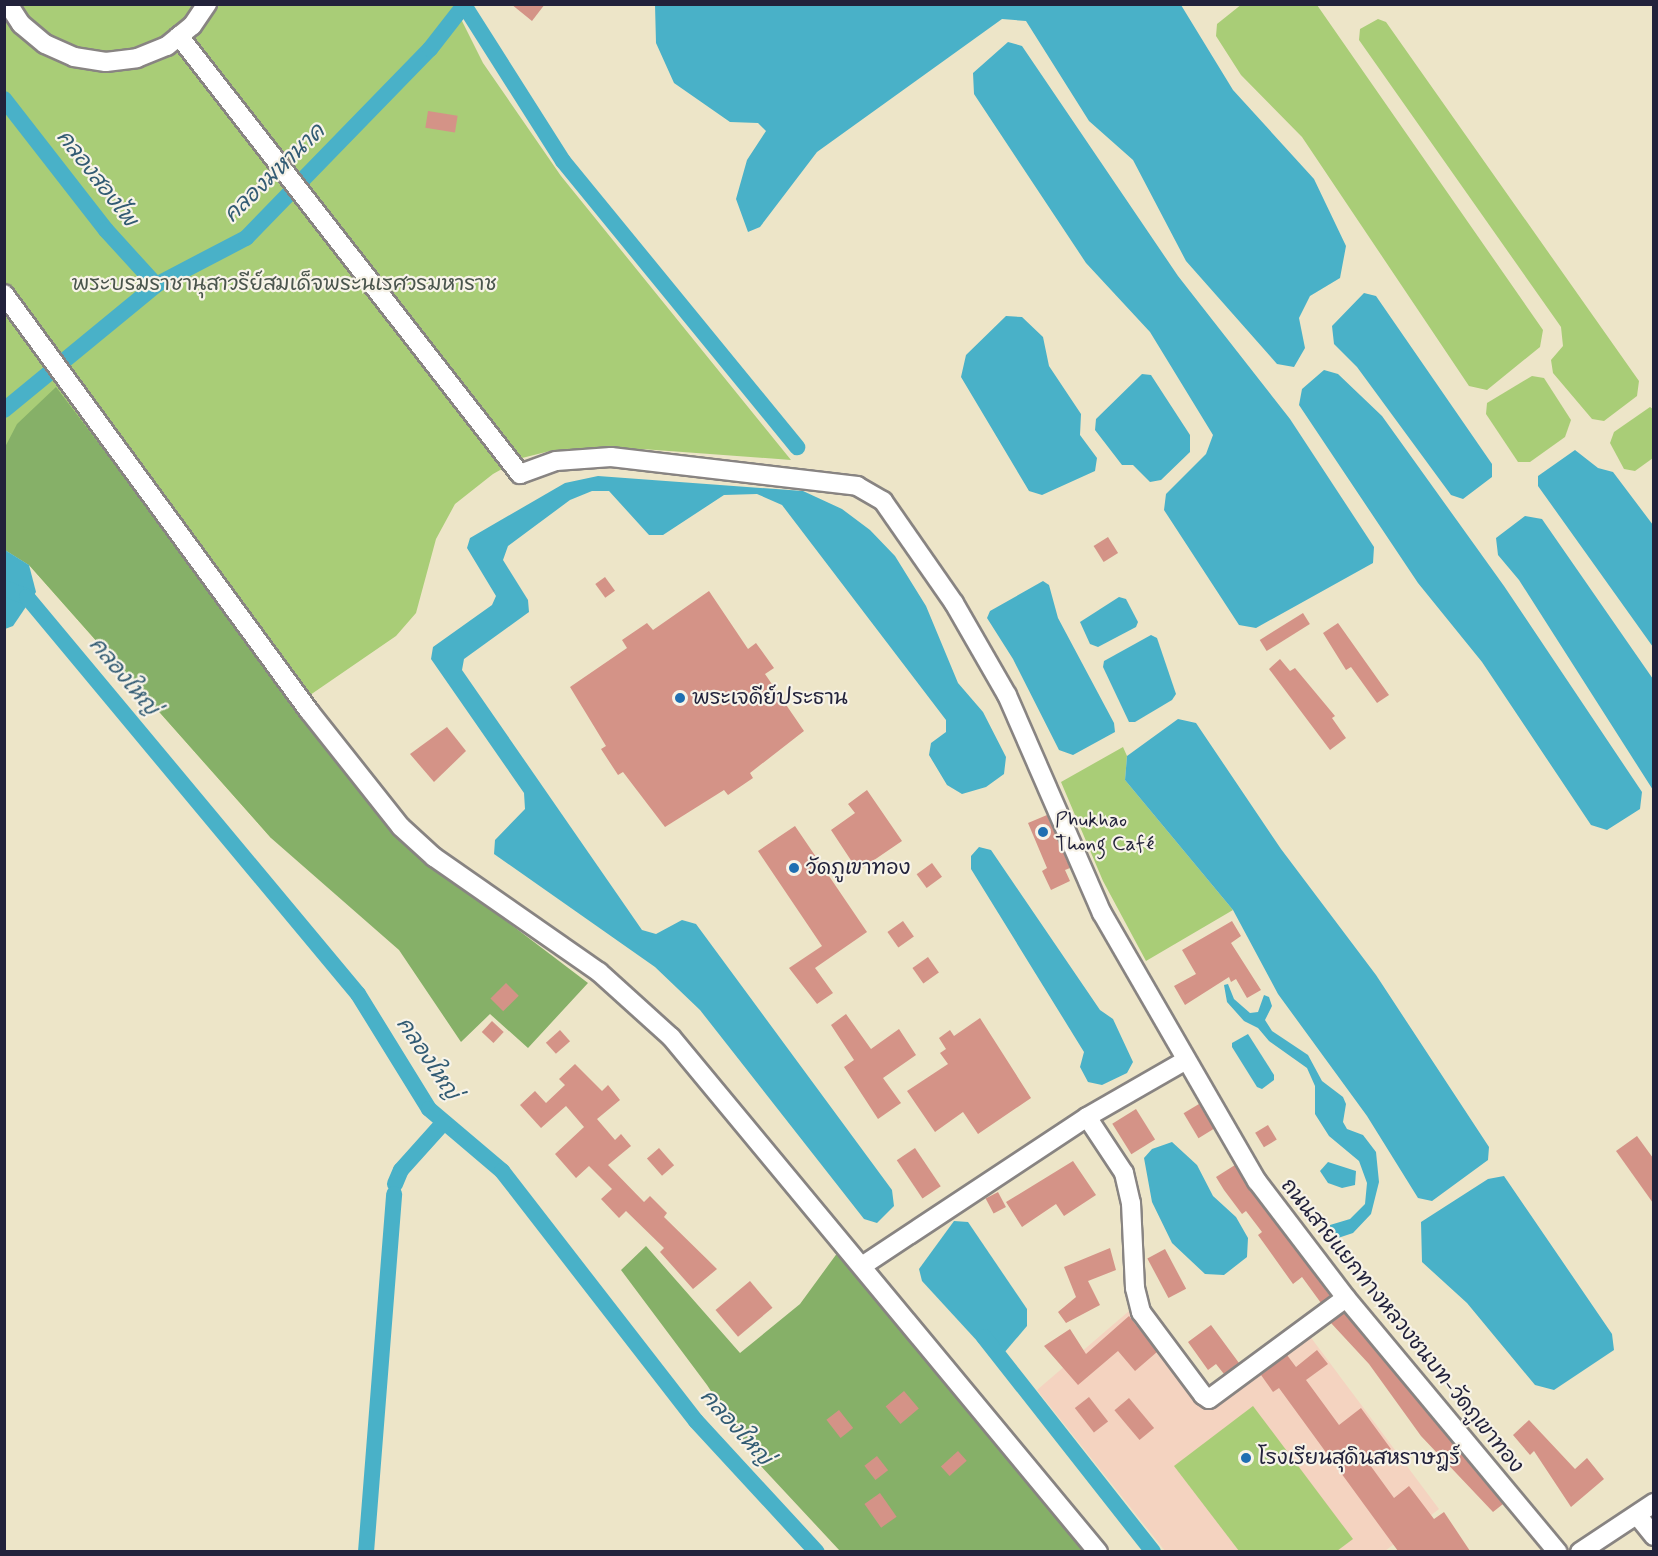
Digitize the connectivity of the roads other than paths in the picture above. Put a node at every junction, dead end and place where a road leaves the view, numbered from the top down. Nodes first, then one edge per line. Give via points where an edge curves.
1 (8, 4) edge
2 (207, 4) edge
3 (179, 36) junction
4 (4, 294) edge
5 (1186, 1060) junction
6 (1086, 1117) junction
7 (862, 1266) junction
8 (1346, 1298) junction
9 (1653, 1503) edge
10 (1637, 1515) junction
11 (1653, 1536) edge
12 (1098, 1551) edge
13 (1558, 1551) edge
14 (1580, 1551) edge

1 - 3 street via 21,24 45,44 74,57 105,62 137,58
2 - 3 street
3 - 5 street, ถนนสายแยกทางหลวงชนบท-วัดภูเขาทอง via 520,474 556,461 611,457 858,486 882,501 954,603 1007,695 1087,882
4 - 7 street via 309,711 401,827 434,857 630,996 679,1046
5 - 6 street
5 - 8 street, ถนนสายแยกทางหลวงชนบท-วัดภูเขาทอง via 1257,1181
6 - 7 street
6 - 8 street via 1124,1173 1131,1203 1135,1288 1141,1312 1203,1395 1209,1399
7 - 12 street
8 - 13 street, ถนนสายแยกทางหลวงชนบท-วัดภูเขาทอง
9 - 10 street
10 - 11 street
10 - 14 street

